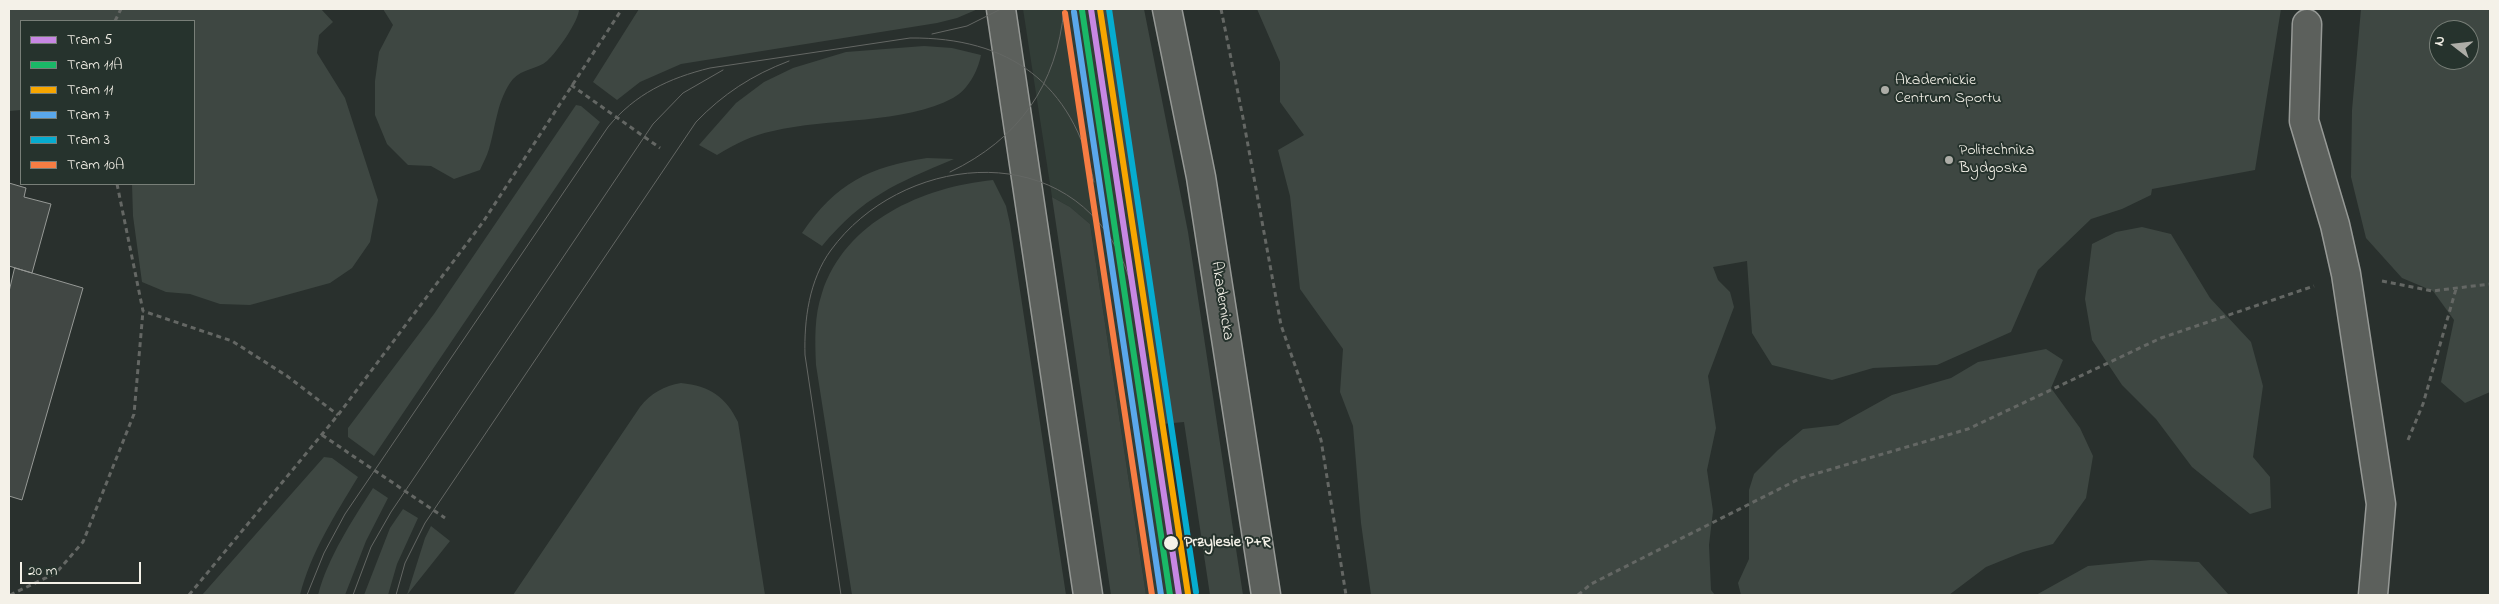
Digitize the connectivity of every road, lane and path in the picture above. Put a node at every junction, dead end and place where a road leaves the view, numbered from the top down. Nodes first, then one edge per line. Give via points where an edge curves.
1 (622, 9) edge
2 (1001, 9) edge
3 (1166, 9) edge
4 (1221, 9) edge
5 (2307, 24) dead end
6 (571, 85) junction
7 (660, 148) dead end
8 (117, 185) edge
9 (2346, 274) junction
10 (2490, 284) edge
11 (2456, 288) junction
12 (143, 311) junction
13 (338, 415) junction
14 (322, 435) junction
15 (2404, 449) dead end
16 (446, 518) dead end
17 (10, 595) edge
18 (188, 595) edge
19 (1088, 595) edge
20 (1266, 595) edge
21 (1346, 595) edge
22 (1578, 595) edge
23 (2373, 595) edge

1 - 6 path
2 - 19 street
3 - 20 street, Akademicka via 1201,177
4 - 21 path via 1280,325 1322,440
5 - 9 street via 2304,121
6 - 7 path
6 - 13 path via 484,222
8 - 12 path
9 - 11 path via 2432,291
9 - 22 path via 2161,338 1968,428 1801,478 1591,584
9 - 23 street via 2381,504
10 - 11 path
11 - 15 path via 2423,404
12 - 13 path via 232,340
12 - 17 path via 134,414 83,542 56,573
13 - 14 path
14 - 16 path
14 - 18 path

